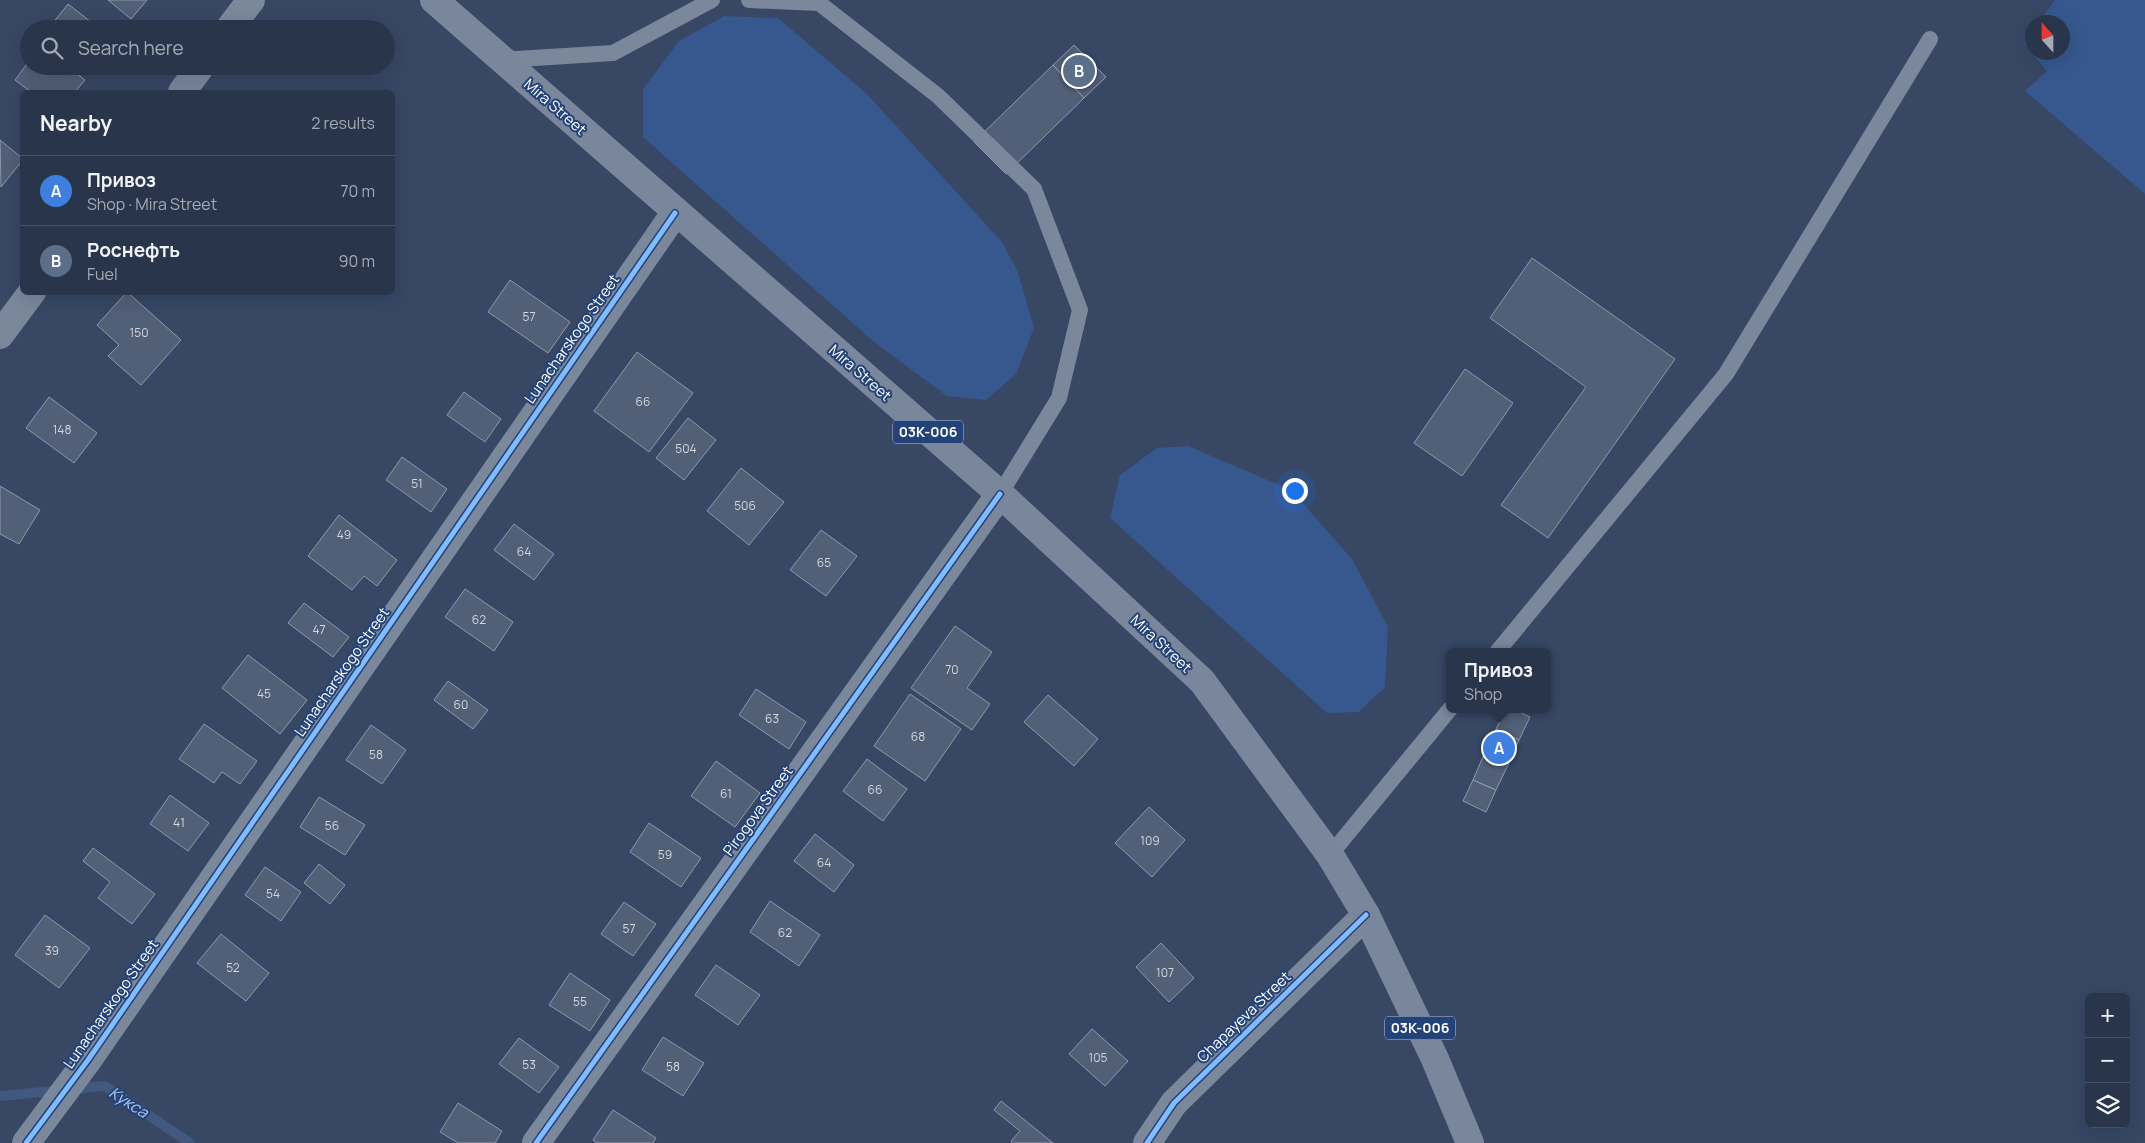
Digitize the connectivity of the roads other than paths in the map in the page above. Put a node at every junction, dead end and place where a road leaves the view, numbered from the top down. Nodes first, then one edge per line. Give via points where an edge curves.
1 (251, 0) edge
2 (434, 0) edge
3 (712, 0) edge
4 (749, 0) edge
5 (236, 20) edge
6 (1930, 39) dead end
7 (502, 60) junction
8 (194, 75) edge
9 (183, 90) edge
10 (675, 213) junction
11 (30, 295) edge
12 (0, 335) edge
13 (1000, 494) junction
14 (1500, 648) edge
15 (1446, 713) edge
16 (1330, 854) junction
17 (1366, 915) junction
18 (26, 1143) edge
19 (536, 1143) edge
20 (1147, 1143) edge
21 (1470, 1143) edge

1 - 5 street
2 - 7 main road, Mira Street / 03К-006
3 - 7 lane via 613,53
4 - 13 lane via 819,3 938,96 1034,189 1080,310 1059,398
6 - 14 lane via 1726,374
7 - 10 main road, Mira Street / 03К-006
8 - 9 street
10 - 13 main road, Mira Street / 03К-006
10 - 18 street, Lunacharskogo Street via 88,1060
11 - 12 street
13 - 16 main road, Mira Street / 03К-006 via 1202,681
13 - 19 street, Pirogova Street
15 - 16 lane
16 - 17 main road, Mira Street / 03К-006
17 - 20 street, Chapayeva Street via 1174,1103
17 - 21 main road, 03К-006 via 1435,1059

